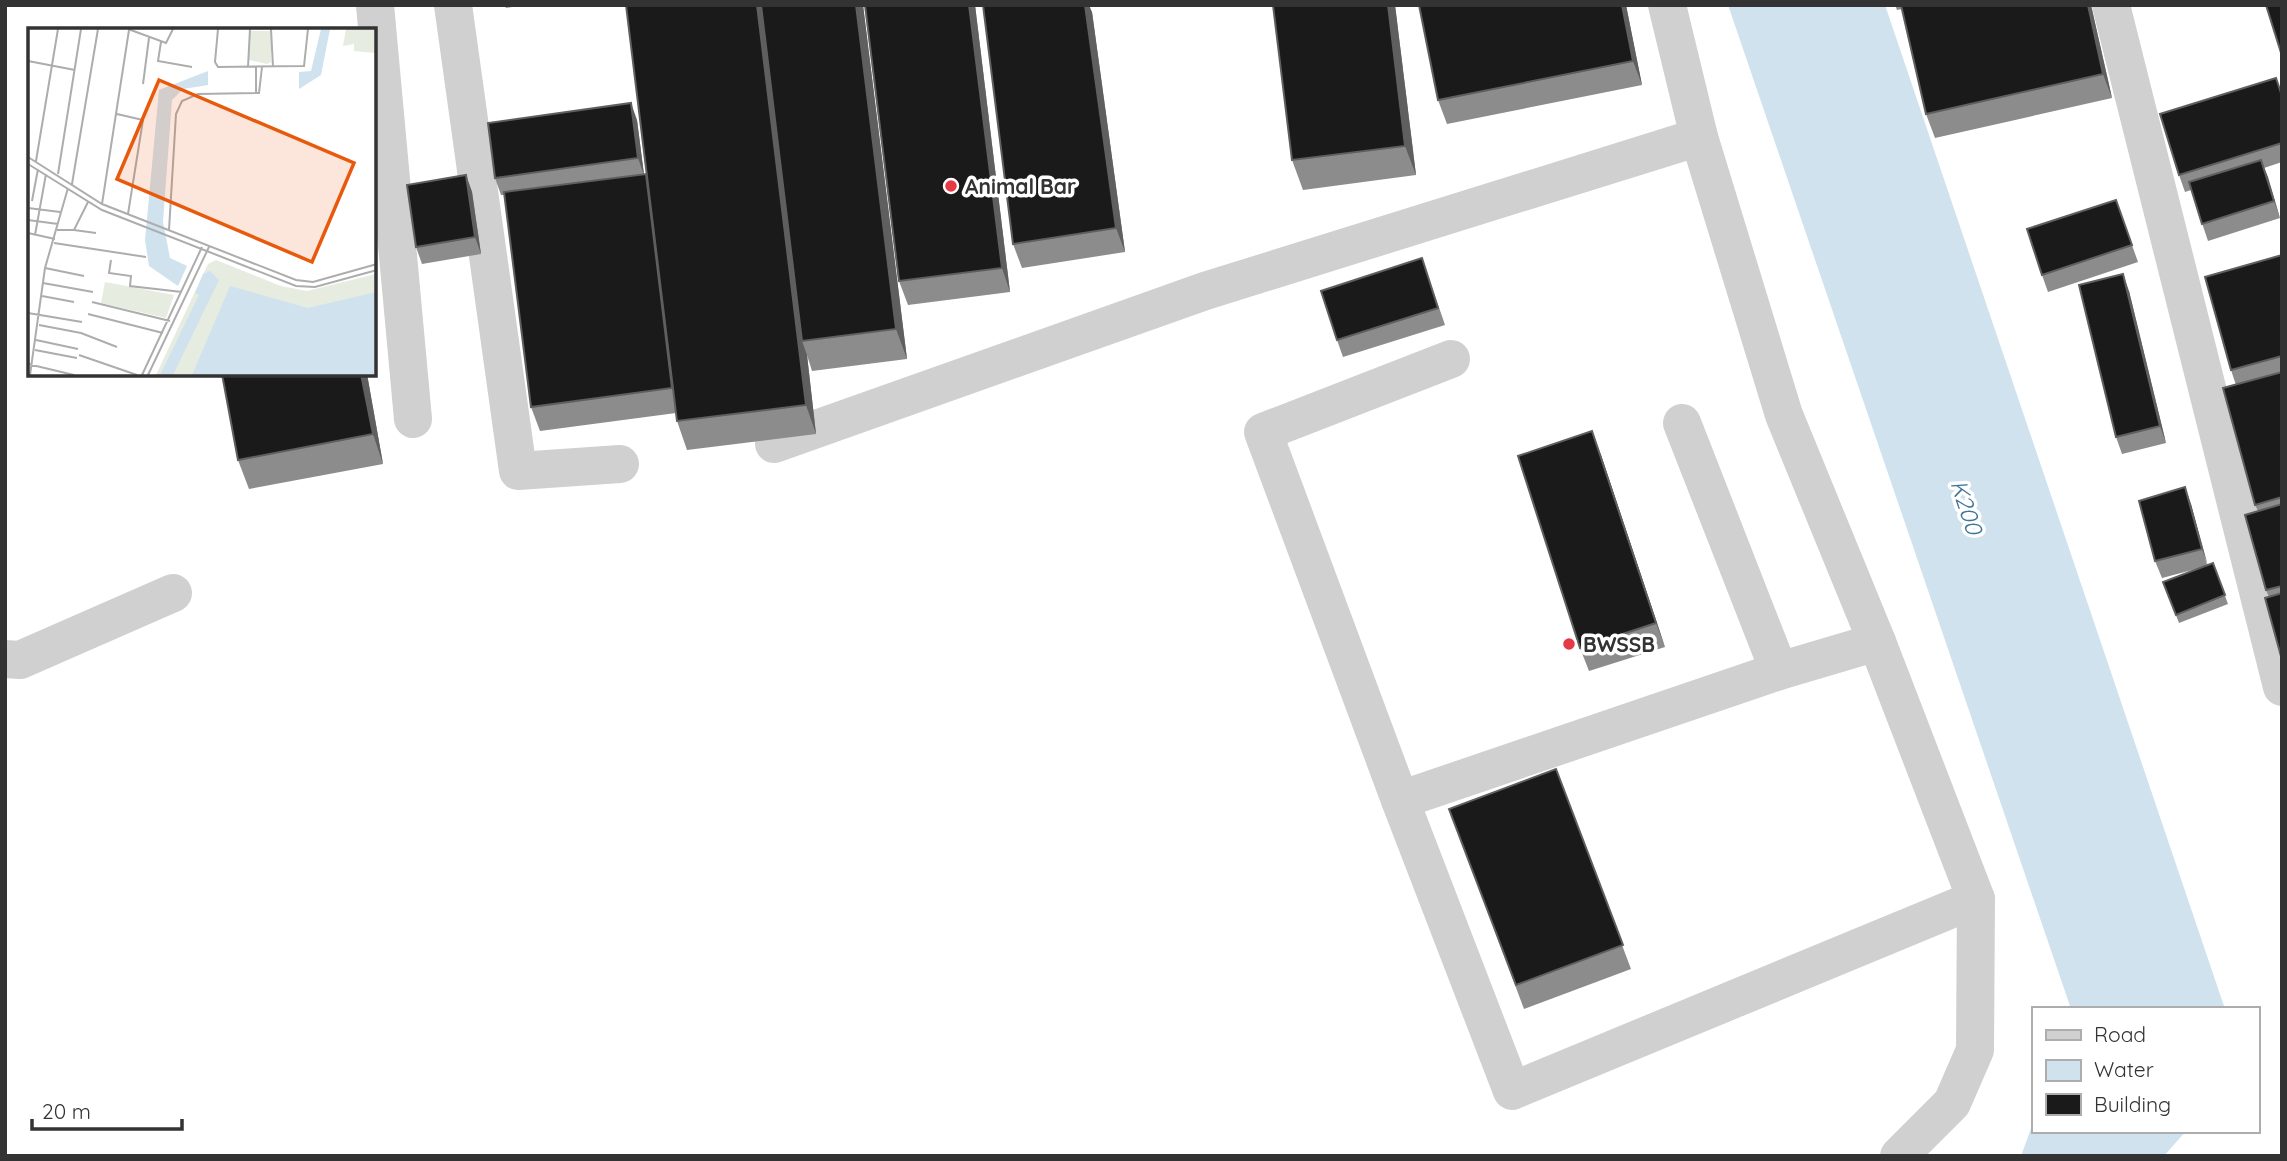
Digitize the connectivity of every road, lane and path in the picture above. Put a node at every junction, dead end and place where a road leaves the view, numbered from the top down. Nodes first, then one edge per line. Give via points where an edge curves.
1 (375, 5) edge
2 (453, 5) edge
3 (1667, 5) edge
4 (2111, 5) edge
5 (1699, 137) junction
6 (1451, 359) dead end
7 (413, 419) dead end
8 (1682, 423) dead end
9 (774, 444) edge
10 (620, 464) dead end
11 (173, 593) dead end
12 (1877, 642) junction
13 (5, 659) edge
14 (1779, 671) junction
15 (2282, 687) edge
16 (1400, 800) junction
17 (1976, 899) junction
18 (1899, 1156) edge

1 - 7 street
2 - 10 street via 518,471
3 - 5 street
4 - 15 street
5 - 9 street via 1205,291
5 - 12 street via 1784,415
6 - 16 street via 1263,432
8 - 14 street
11 - 13 street via 20,660
12 - 14 street
12 - 17 street
14 - 16 street
16 - 17 street via 1512,1091
17 - 18 street via 1975,1050 1952,1103

